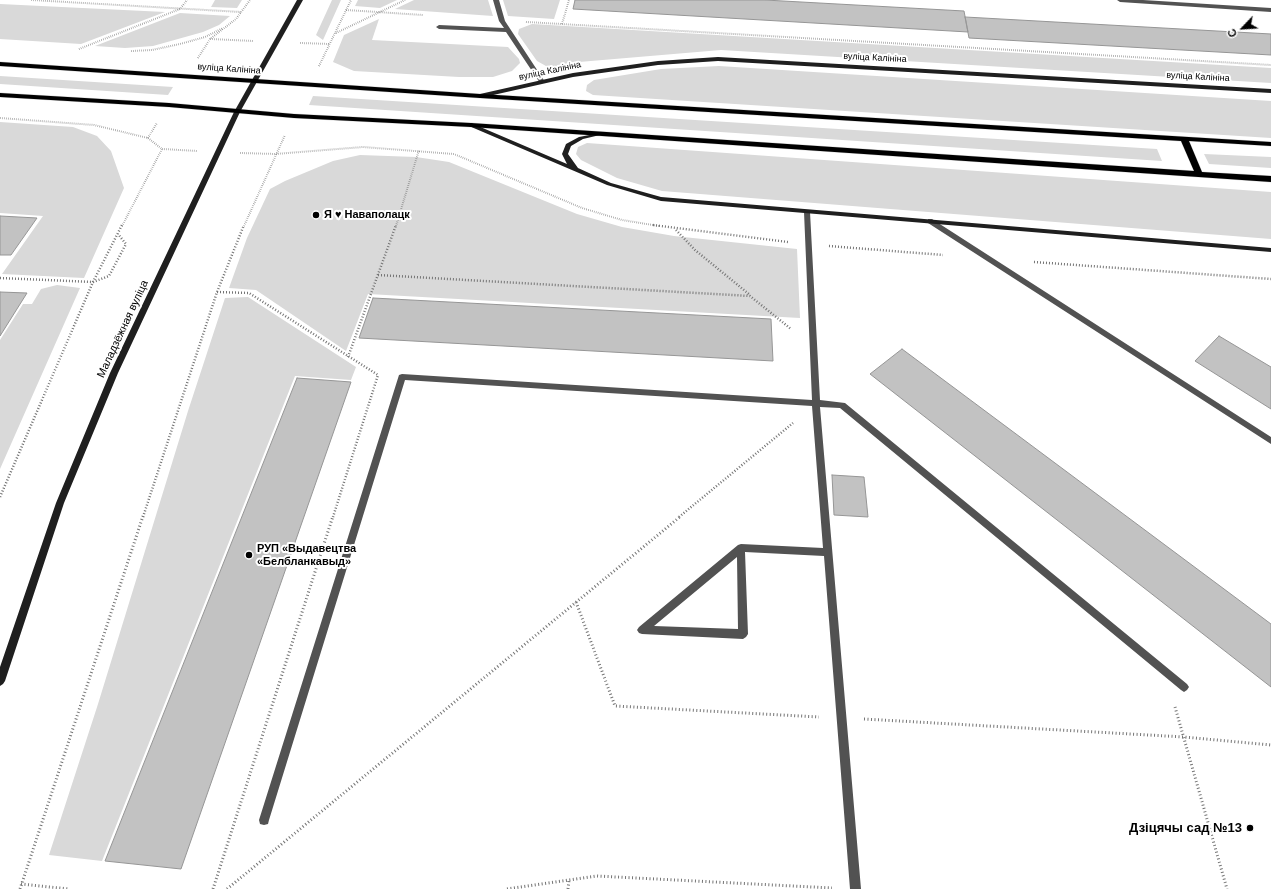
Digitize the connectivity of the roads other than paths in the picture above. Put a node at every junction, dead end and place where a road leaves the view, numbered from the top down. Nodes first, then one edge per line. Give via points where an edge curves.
1 (300, 0) edge
2 (496, 0) edge
3 (1120, 0) edge
4 (1145, 1) edge
5 (1271, 10) edge
6 (439, 27) dead end
7 (507, 30) junction
8 (0, 64) edge
9 (254, 81) junction
10 (542, 82) junction
11 (1271, 92) edge
12 (0, 94) edge
13 (480, 96) junction
14 (237, 112) junction
15 (471, 125) junction
16 (598, 134) junction
17 (1184, 138) junction
18 (1271, 144) edge
19 (579, 172) junction
20 (1199, 174) junction
21 (1271, 179) edge
22 (807, 212) junction
23 (930, 221) junction
24 (1271, 250) edge
25 (816, 404) junction
26 (1271, 441) edge
27 (741, 548) junction
28 (828, 552) junction
29 (0, 681) edge
30 (1184, 687) dead end
31 (264, 820) dead end
32 (855, 889) edge

1 - 9 street, Маладзёжная вуліца
2 - 7 lane
3 - 4 lane
4 - 5 lane
6 - 7 lane
7 - 10 lane
8 - 9 main road, вуліца Калініна
9 - 13 main road, вуліца Калініна
9 - 14 street, Маладзёжная вуліца
10 - 11 street, вуліца Калініна via 658,63 718,59
10 - 13 street, вуліца Калініна
12 - 14 main road
13 - 17 main road, вуліца Калініна
14 - 15 main road
14 - 29 street, Маладзёжная вуліца via 114,373 60,503
15 - 16 main road
15 - 19 street
16 - 19 street via 581,138 568,145 565,154
16 - 20 main road
17 - 18 main road, вуліца Калініна
17 - 20 main road
19 - 22 street via 609,184 661,199
20 - 21 main road
22 - 23 street
22 - 25 lane
23 - 24 street
23 - 26 lane
25 - 28 lane
25 - 30 lane via 842,405
25 - 31 lane via 402,376
27 - 27 lane via 659,615 642,630 743,634
27 - 28 lane
28 - 32 lane

